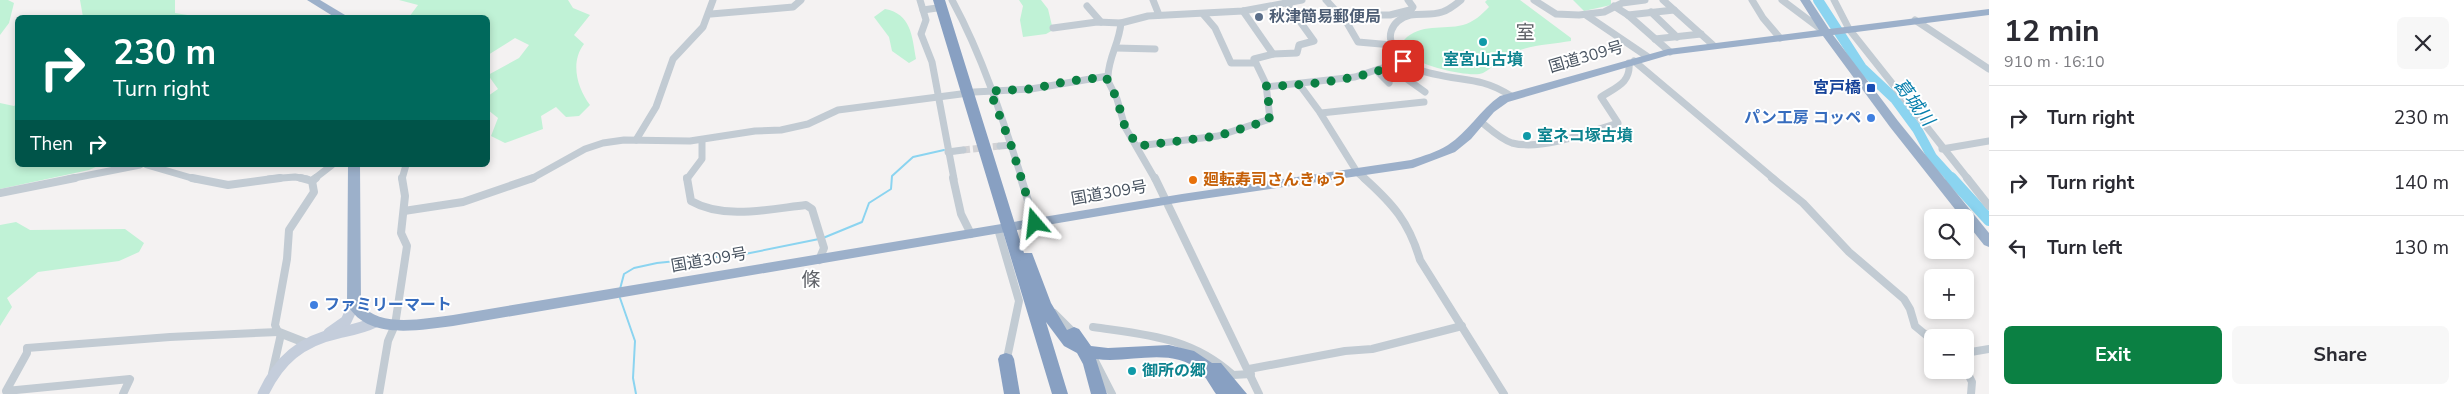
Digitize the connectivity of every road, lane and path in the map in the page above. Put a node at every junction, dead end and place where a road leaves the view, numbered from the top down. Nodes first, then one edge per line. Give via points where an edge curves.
1 (312, 0) edge
2 (713, 0) edge
3 (801, 0) edge
4 (920, 0) edge
5 (1153, 0) edge
6 (1302, 0) edge
7 (1326, 0) edge
8 (1461, 0) edge
9 (1534, 0) edge
10 (1645, 0) edge
11 (1663, 0) edge
12 (1752, 0) edge
13 (1782, 0) edge
14 (1805, 0) edge
15 (1834, 0) edge
16 (1633, 1) edge
17 (1286, 2) junction
18 (953, 3) edge
19 (941, 5) edge
20 (1087, 6) dead end
21 (1614, 6) junction
22 (1410, 7) edge
23 (923, 10) junction
24 (1674, 10) junction
25 (1243, 11) junction
26 (1651, 12) junction
27 (1989, 12) edge
28 (711, 14) junction
29 (1203, 14) junction
30 (1374, 14) dead end
31 (1628, 14) junction
32 (340, 15) edge
33 (1158, 15) junction
34 (1586, 15) junction
35 (1915, 20) junction
36 (1101, 22) junction
37 (1121, 23) junction
38 (1053, 28) dead end
39 (1847, 30) junction
40 (1829, 32) junction
41 (1701, 34) junction
42 (1677, 37) junction
43 (1780, 38) junction
44 (1655, 39) junction
45 (1392, 45) junction
46 (1713, 45) junction
47 (1116, 48) junction
48 (1155, 49) dead end
49 (1670, 52) junction
50 (1273, 54) junction
51 (1648, 57) junction
52 (1403, 61) junction
53 (1632, 62) junction
54 (1255, 63) junction
55 (1390, 67) junction
56 (960, 68) junction
57 (1989, 69) edge
58 (1377, 71) junction
59 (1106, 77) junction
60 (1389, 83) dead end
61 (1299, 84) junction
62 (1266, 86) junction
63 (990, 91) junction
64 (974, 92) dead end
65 (1425, 92) dead end
66 (961, 94) dead end
67 (1511, 96) junction
68 (938, 98) junction
69 (1424, 102) dead end
70 (1321, 113) junction
71 (1480, 121) junction
72 (636, 140) junction
73 (702, 140) junction
74 (1989, 141) edge
75 (1011, 145) junction
76 (1000, 146) tunnel mouth
77 (1138, 146) junction
78 (1942, 149) junction
79 (964, 150) tunnel mouth
80 (948, 152) junction
81 (130, 167) edge
82 (164, 167) edge
83 (330, 167) edge
84 (354, 167) edge
85 (405, 167) edge
86 (1357, 172) junction
87 (312, 181) junction
88 (0, 193) edge
89 (1167, 201) junction
90 (1989, 206) edge
91 (404, 211) junction
92 (1005, 222) junction
93 (1035, 223) junction
94 (971, 234) junction
95 (1984, 234) edge
96 (1989, 242) edge
97 (819, 260) junction
98 (354, 304) junction
99 (1051, 311) junction
100 (1018, 317) junction
101 (375, 322) junction
102 (395, 324) junction
103 (1462, 326) junction
104 (1093, 328) dead end
105 (1036, 330) junction
106 (279, 333) junction
107 (1074, 333) junction
108 (1924, 333) edge
109 (322, 337) junction
110 (306, 343) junction
111 (1989, 349) edge
112 (1162, 350) junction
113 (1974, 352) edge
114 (1006, 359) junction
115 (1250, 372) junction
116 (272, 374) junction
117 (1970, 379) edge
118 (1222, 389) dead end
119 (124, 394) edge
120 (264, 394) edge
121 (379, 394) edge
122 (1007, 394) edge
123 (1012, 394) edge
124 (1050, 394) edge
125 (1060, 394) edge
126 (1099, 394) edge
127 (1112, 394) edge
128 (1239, 394) edge
129 (1259, 394) edge
130 (1504, 394) edge
131 (1971, 394) edge

1 - 32 highway
2 - 28 street
3 - 28 street via 792,6
4 - 23 street
5 - 33 street
6 - 17 street
7 - 45 street via 1347,23 1358,42
8 - 22 street via 1442,14 1428,15
9 - 34 street via 1556,14
10 - 16 street
11 - 24 street
12 - 43 street
13 - 40 street
14 - 40 highway
15 - 39 street
16 - 21 street
17 - 25 street
17 - 50 street via 1314,40 1299,45 1295,54
18 - 19 street
18 - 63 street via 965,24
19 - 23 street
19 - 56 highway
20 - 36 street
21 - 31 street
21 - 34 street via 1604,12
22 - 30 street via 1390,15
22 - 45 street via 1392,29
23 - 68 street via 926,20 921,34 932,62
24 - 26 street
24 - 41 street
25 - 29 street
25 - 50 street
26 - 31 street
26 - 42 street
27 - 35 highway, 国道309号
28 - 72 street via 703,30 673,58 665,87
29 - 33 street
29 - 54 street via 1215,28 1230,63
31 - 44 street
33 - 37 street
34 - 51 street
35 - 39 highway, 国道309号
35 - 57 street
36 - 37 street
36 - 38 street
37 - 47 street via 1121,36
39 - 40 highway, 国道309号
39 - 78 street
40 - 43 highway, 国道309号
40 - 95 highway via 1917,154
41 - 42 street
41 - 46 street
42 - 44 street
43 - 46 highway, 国道309号
44 - 49 street
45 - 52 street
46 - 49 highway, 国道309号
47 - 48 street
47 - 59 street via 1109,62 1110,74
49 - 51 highway, 国道309号
50 - 54 street via 1256,57
51 - 53 highway, 国道309号
52 - 55 street
52 - 67 street via 1426,71 1481,83
53 - 67 highway, 国道309号
53 - 71 street via 1626,80 1600,97 1618,123 1571,138 1518,145 1505,140
53 - 108 street via 1803,204 1849,252 1904,299 1915,326
54 - 62 street
55 - 58 street
55 - 65 street
56 - 92 highway
56 - 92 highway
58 - 60 street
58 - 61 street
59 - 63 street via 1031,89
59 - 77 street via 1125,127
61 - 62 street
61 - 70 street
62 - 77 street via 1269,120 1218,136
63 - 64 street
63 - 75 street
66 - 68 street
67 - 71 highway, 国道309号 via 1497,103
68 - 73 street via 869,104 838,110 808,124 781,130
68 - 80 street
69 - 70 street
70 - 86 street
71 - 86 highway, 国道309号 via 1467,136 1444,153 1413,164
72 - 73 street
72 - 91 street via 604,143 585,149 526,182 491,194 440,207
73 - 97 street via 702,158 687,178 691,200 698,205 742,213 806,205 812,209 824,248
74 - 78 street
75 - 76 street
75 - 93 street
77 - 89 street
78 - 90 street
79 - 80 street
80 - 94 street via 961,214
81 - 88 street
82 - 87 street via 211,184 287,178
83 - 87 street
84 - 98 highway
85 - 91 street via 402,177
86 - 89 highway, 国道309号
86 - 103 street via 1403,218 1420,260
87 - 106 street via 314,192 289,230 287,259 274,325
89 - 93 highway, 国道309号
89 - 115 street
91 - 102 street via 401,233 407,246
92 - 93 highway, 国道309号
92 - 94 highway, 国道309号
92 - 99 street via 1034,290
92 - 100 street
92 - 105 highway
92 - 112 highway via 1059,331 1077,347 1106,355
94 - 97 highway, 国道309号
95 - 96 highway
97 - 102 highway, 国道309号 via 508,312
98 - 101 highway via 361,314
98 - 109 main road via 346,321
99 - 100 street via 1031,308
99 - 107 street
100 - 114 street
101 - 102 highway, 国道309号
101 - 109 main road via 367,327
102 - 121 street via 388,341
103 - 115 street via 1372,349 1345,351
103 - 130 street
104 - 115 street via 1183,342 1211,355 1233,376
105 - 124 highway
105 - 125 highway
106 - 110 street
106 - 116 street
106 - 119 street via 27,348 28,352 6,391 130,380
107 - 126 highway via 1091,364
107 - 127 street via 1093,356
109 - 110 main road
110 - 116 main road via 283,360
111 - 113 street
112 - 118 highway via 1180,353 1196,361
112 - 128 highway via 1181,351 1206,360
114 - 122 street
114 - 123 highway
115 - 129 street
116 - 120 main road
117 - 131 street

